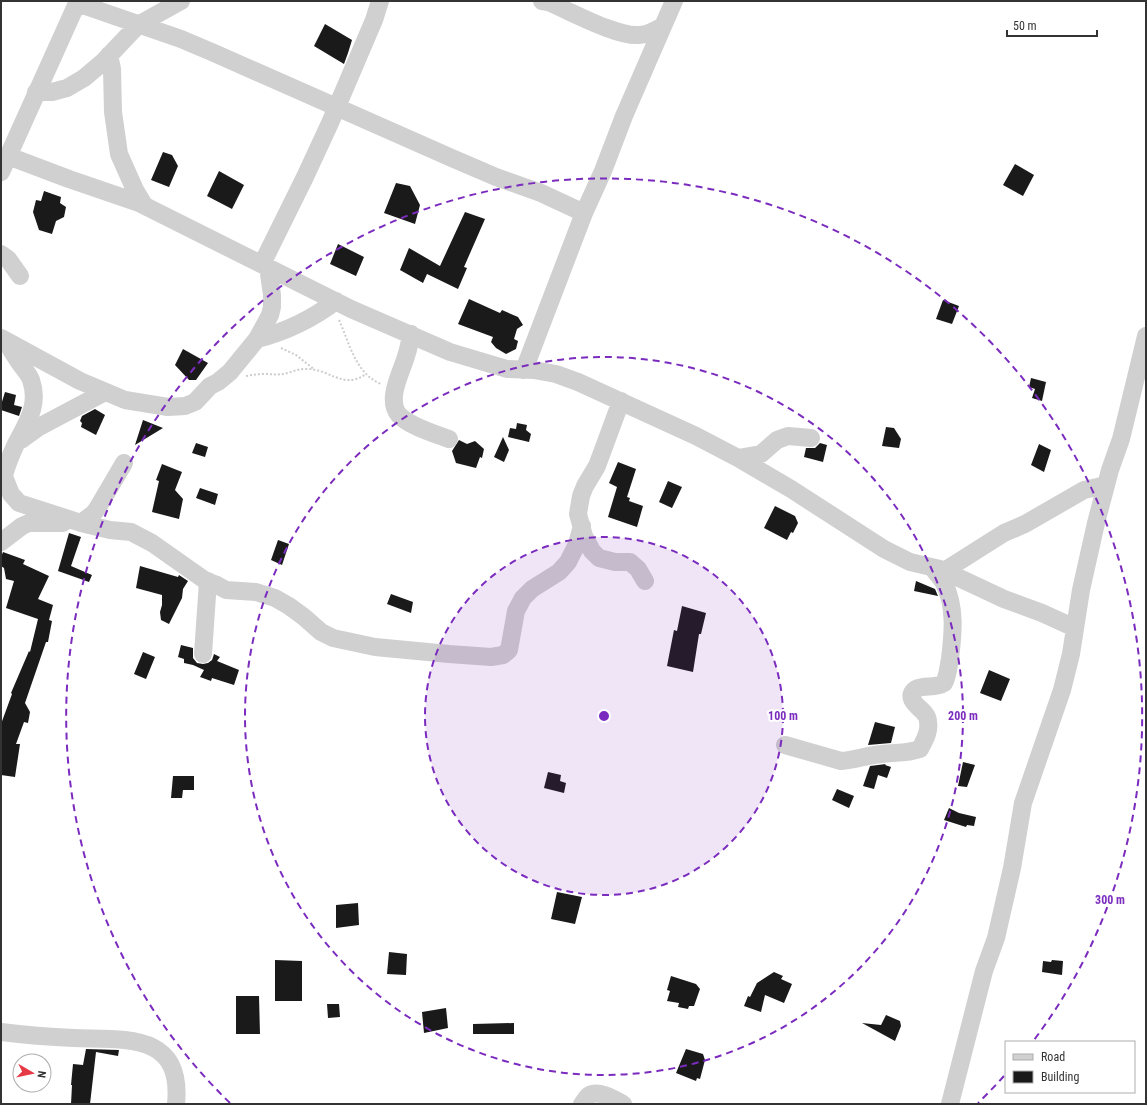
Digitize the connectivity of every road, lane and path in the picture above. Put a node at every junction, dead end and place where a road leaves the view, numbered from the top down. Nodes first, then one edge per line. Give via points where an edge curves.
1 (182, 1) edge
2 (380, 1) edge
3 (542, 1) edge
4 (674, 1) edge
5 (77, 2) edge
6 (138, 25) junction
7 (662, 27) junction
8 (109, 55) junction
9 (36, 92) junction
10 (336, 107) junction
11 (8, 156) junction
12 (1, 172) edge
13 (144, 205) junction
14 (584, 213) junction
15 (1, 254) edge
16 (265, 265) junction
17 (20, 276) dead end
18 (334, 303) junction
19 (411, 334) junction
20 (1146, 336) edge
21 (3, 339) edge
22 (257, 339) junction
23 (279, 348) dead end
24 (316, 370) junction
25 (524, 370) junction
26 (366, 374) junction
27 (223, 378) junction
28 (395, 390) junction
29 (105, 392) junction
30 (621, 401) junction
31 (811, 438) dead end
32 (449, 439) dead end
33 (17, 443) junction
34 (738, 458) junction
35 (124, 463) dead end
36 (3, 474) edge
37 (1106, 485) junction
38 (79, 522) junction
39 (582, 526) junction
40 (1, 542) edge
41 (938, 569) junction
42 (208, 581) junction
43 (645, 581) dead end
44 (1075, 628) junction
45 (203, 654) dead end
46 (785, 744) dead end
47 (1, 1032) edge
48 (176, 1104) edge
49 (582, 1104) edge
50 (623, 1104) edge
51 (950, 1104) edge

1 - 6 street
2 - 10 street
3 - 7 street via 616,31 637,35 647,34
4 - 7 street
5 - 6 street
5 - 9 street
6 - 8 street
6 - 10 street via 208,50
7 - 14 street
8 - 9 street via 84,78 68,88
8 - 13 street via 119,154
9 - 11 street
10 - 14 street
10 - 16 street
11 - 12 street
11 - 13 street
13 - 16 street
14 - 25 street
15 - 17 street via 8,259
16 - 18 street
16 - 22 street via 272,307
18 - 19 street
18 - 22 street via 283,332
18 - 26 path via 354,358
19 - 25 street via 450,352 507,369
19 - 28 street
20 - 37 street via 1121,439
21 - 29 street
21 - 33 street via 31,378 35,395 27,426
22 - 27 street
23 - 24 path via 288,350
24 - 26 path via 349,381
24 - 27 path
25 - 30 street via 556,374
26 - 28 path via 374,381
27 - 29 street via 210,386 195,402 184,406 168,407 125,400
28 - 32 street via 393,403 399,415
29 - 33 street via 40,427
30 - 34 street
30 - 39 street via 597,466 581,496 578,514
31 - 34 street via 788,436 777,440 761,454
33 - 36 street
34 - 41 street via 791,488 884,549 910,562
35 - 38 street via 97,509
36 - 38 street via 11,494 19,503
37 - 41 street via 1084,490
37 - 44 street via 1081,590
38 - 40 street via 29,523
38 - 42 street via 110,530 131,532
39 - 42 street via 568,562 559,572 532,589 523,598 516,611 509,650 499,656 382,647 333,638 275,598 256,592 226,590
39 - 43 street via 592,552 599,558 614,562 630,562
41 - 44 street
41 - 46 street via 953,616 952,641 944,683 920,688 912,696 915,706 926,714 929,724 927,736 920,749 908,753 841,761
42 - 45 street
44 - 51 street via 1062,690 1023,803 996,938 984,971
47 - 48 street via 73,1038 121,1038 152,1046 168,1059 175,1074
49 - 50 street via 593,1094 614,1098

